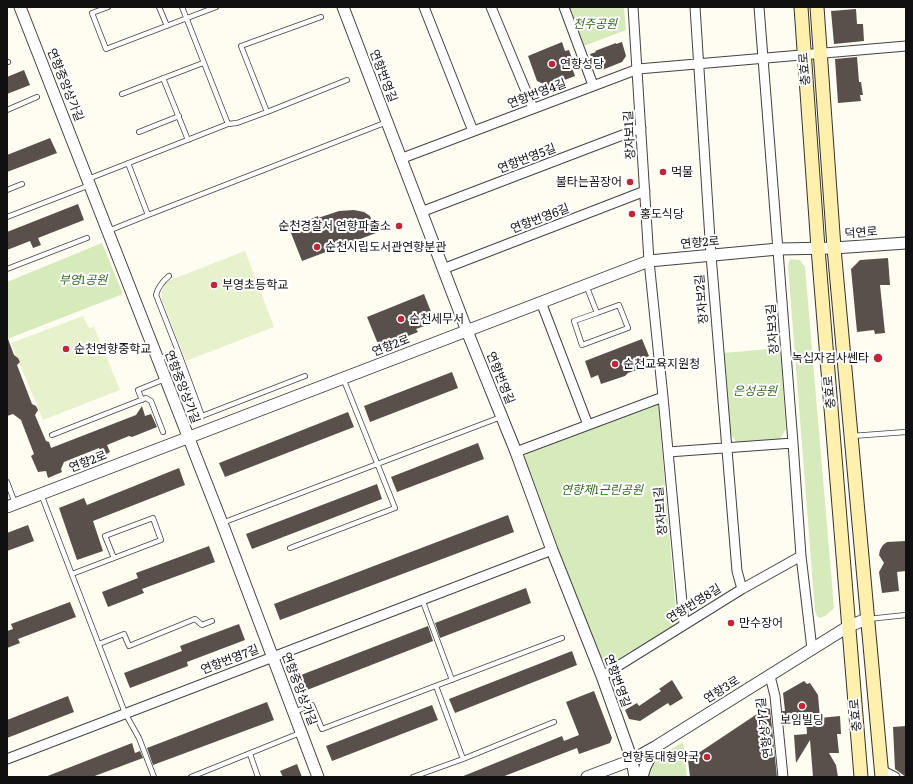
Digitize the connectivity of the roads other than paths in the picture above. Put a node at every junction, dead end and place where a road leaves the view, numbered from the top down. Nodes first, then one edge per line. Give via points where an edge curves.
1 (20, 7) edge
2 (108, 7) edge
3 (159, 7) edge
4 (182, 7) edge
5 (216, 7) edge
6 (343, 7) edge
7 (424, 7) edge
8 (491, 7) edge
9 (564, 7) edge
10 (633, 7) edge
11 (695, 7) edge
12 (759, 7) edge
13 (801, 7) edge
14 (817, 7) edge
15 (321, 17) dead end
16 (186, 18) junction
17 (167, 26) junction
18 (906, 46) edge
19 (820, 54) junction
20 (804, 55) junction
21 (763, 59) junction
22 (204, 63) junction
23 (699, 64) junction
24 (638, 68) junction
25 (163, 78) junction
26 (347, 80) dead end
27 (593, 85) junction
28 (122, 94) dead end
29 (37, 97) dead end
30 (533, 108) junction
31 (7, 110) edge
32 (267, 112) junction
33 (178, 116) junction
34 (387, 122) junction
35 (228, 124) junction
36 (641, 128) junction
37 (473, 131) junction
38 (139, 132) dead end
39 (188, 140) junction
40 (400, 159) junction
41 (128, 163) junction
42 (89, 182) junction
43 (22, 184) dead end
44 (7, 190) edge
45 (645, 191) junction
46 (421, 212) junction
47 (148, 215) junction
48 (7, 217) edge
49 (108, 231) junction
50 (87, 238) dead end
51 (906, 243) edge
52 (818, 248) junction
53 (834, 248) junction
54 (778, 249) junction
55 (710, 255) junction
56 (649, 261) junction
57 (7, 269) edge
58 (444, 269) junction
59 (170, 276) dead end
60 (586, 285) junction
61 (541, 302) junction
62 (597, 313) junction
63 (466, 331) junction
64 (178, 351) junction
65 (158, 359) junction
66 (305, 376) dead end
67 (344, 378) junction
68 (166, 379) junction
69 (663, 396) junction
70 (142, 400) junction
71 (501, 417) junction
72 (588, 424) junction
73 (163, 432) dead end
74 (906, 432) edge
75 (52, 434) dead end
76 (851, 436) junction
77 (188, 437) junction
78 (794, 443) junction
79 (726, 447) junction
80 (516, 452) junction
81 (668, 452) junction
82 (377, 465) junction
83 (7, 482) edge
84 (41, 494) junction
85 (11, 505) edge
86 (222, 523) junction
87 (290, 548) dead end
88 (552, 550) junction
89 (801, 556) junction
90 (114, 558) junction
91 (72, 574) junction
92 (742, 589) junction
93 (422, 599) junction
94 (906, 616) edge
95 (867, 619) junction
96 (212, 621) dead end
97 (684, 624) junction
98 (849, 626) junction
99 (562, 638) dead end
100 (99, 644) junction
101 (812, 649) junction
102 (273, 657) junction
103 (602, 676) junction
104 (770, 676) junction
105 (452, 680) junction
106 (436, 686) junction
107 (294, 712) junction
108 (125, 713) junction
109 (554, 722) dead end
110 (302, 732) junction
111 (655, 747) junction
112 (250, 754) junction
113 (7, 758) edge
114 (463, 758) junction
115 (632, 760) junction
116 (881, 774) edge
117 (591, 776) edge
118 (154, 777) edge
119 (191, 777) edge
120 (258, 777) edge
121 (318, 777) edge
122 (413, 777) edge
123 (629, 777) edge
124 (635, 777) edge
125 (642, 777) edge
126 (783, 777) edge
127 (861, 777) edge
128 (895, 777) edge

1 - 42 street, 연향중앙상가길
2 - 17 lane via 92,13 106,49
3 - 17 lane
4 - 16 lane
5 - 16 lane
6 - 34 street, 연향번영길
7 - 37 street
8 - 30 street
9 - 27 street
10 - 24 street, 장자보1길
11 - 23 street, 장자보2길
12 - 21 street, 장자보3길
13 - 20 main road, 충효로
14 - 19 main road, 충효로
15 - 32 lane via 241,46
16 - 17 lane
16 - 22 lane
18 - 19 street, 연향번영4길
19 - 20 street, 연향번영4길
19 - 53 main road, 충효로
20 - 21 street, 연향번영4길
20 - 52 main road, 충효로
21 - 23 street, 연향번영4길
21 - 54 street, 장자보3길
22 - 25 lane
22 - 35 lane
23 - 24 street, 연향번영4길
23 - 55 street, 장자보2길
24 - 27 street, 연향번영4길
24 - 36 street, 장자보1길
25 - 28 lane
25 - 33 lane
26 - 32 lane
27 - 30 street, 연향번영4길
29 - 31 lane
30 - 37 street, 연향번영4길
32 - 35 lane
33 - 38 lane
33 - 39 lane
34 - 40 street, 연향번영길
34 - 47 lane
35 - 39 lane
36 - 45 street, 장자보1길
36 - 46 street, 연향번영5길
37 - 40 street, 연향번영4길
39 - 41 lane
40 - 46 street, 연향번영길
41 - 42 lane
41 - 47 lane
42 - 48 lane
42 - 49 street, 연향중앙상가길
43 - 44 lane
45 - 56 street, 장자보1길
45 - 58 street, 연향번영6길
46 - 58 street, 연향번영길
47 - 49 lane
49 - 65 street, 연향중앙상가길
50 - 57 lane
51 - 53 street, 덕연로
52 - 53 street, 덕연로
52 - 54 street, 연향2로
52 - 98 main road, 충효로
53 - 76 main road, 충효로
54 - 55 street, 연향2로
54 - 78 street, 장자보3길
55 - 56 street, 연향2로
55 - 79 street, 장자보2길
56 - 60 street, 연향2로
56 - 69 street, 장자보1길
58 - 63 street, 연향번영길
59 - 64 lane via 163,281 156,295
60 - 61 street, 연향2로
60 - 62 lane
61 - 63 street, 연향2로
61 - 72 street
62 - 62 lane via 574,321 582,345 628,328 619,305
63 - 67 street, 연향2로
63 - 71 street, 연향번영길
64 - 65 lane
64 - 66 lane via 202,416
65 - 68 street, 연향중앙상가길
67 - 77 street, 연향2로
67 - 82 lane
68 - 70 lane via 138,390
68 - 77 street, 연향중앙상가길
69 - 72 street
69 - 81 street, 장자보1길
70 - 73 lane via 146,398 151,401
70 - 75 lane
71 - 80 street, 연향번영길
71 - 82 lane
72 - 80 street
74 - 76 lane
76 - 95 main road, 충효로
77 - 84 street, 연향2로
77 - 86 street, 연향중앙상가길
78 - 79 street
78 - 89 street, 장자보3길
79 - 81 street
79 - 92 street, 장자보2길 via 737,572
80 - 88 street, 연향번영길
81 - 97 street, 장자보1길
82 - 86 lane
82 - 87 lane via 395,508
83 - 85 lane
84 - 85 street, 연향2로
84 - 91 lane
86 - 102 street, 연향중앙상가길
88 - 93 street, 연향번영7길
88 - 103 street, 연향번영길
89 - 92 street, 연향번영8길
89 - 101 street, 장자보3길
90 - 90 lane via 161,540 152,518 105,536
90 - 91 lane
91 - 100 lane
92 - 97 street, 연향번영8길
93 - 102 street, 연향번영7길
93 - 105 lane
94 - 95 lane
95 - 98 street, 연향3로
95 - 116 main road, 충효로
96 - 100 lane via 202,625 195,619 129,646 124,634
97 - 103 street, 연향번영8길
98 - 101 street, 연향3로
98 - 127 main road, 충효로
99 - 105 lane
100 - 108 lane
101 - 104 street, 연향3로
102 - 107 street, 연향중앙상가길
102 - 108 street, 연향번영7길
103 - 115 street, 연향번영길
104 - 111 street, 연향3로
104 - 126 street, 연향상가7길
105 - 106 lane
106 - 107 lane via 322,729 312,705
106 - 114 lane
107 - 110 street, 연향중앙상가길
108 - 113 street, 연향번영7길
108 - 118 lane via 139,738
109 - 114 lane
110 - 112 lane
110 - 121 street, 연향중앙상가길
111 - 115 street, 연향3로
111 - 125 street
112 - 119 lane
112 - 120 lane
114 - 122 lane
115 - 117 street, 연향3로
115 - 123 street, 연향번영길
115 - 124 street, 연향번영길
116 - 128 street, 충효로

